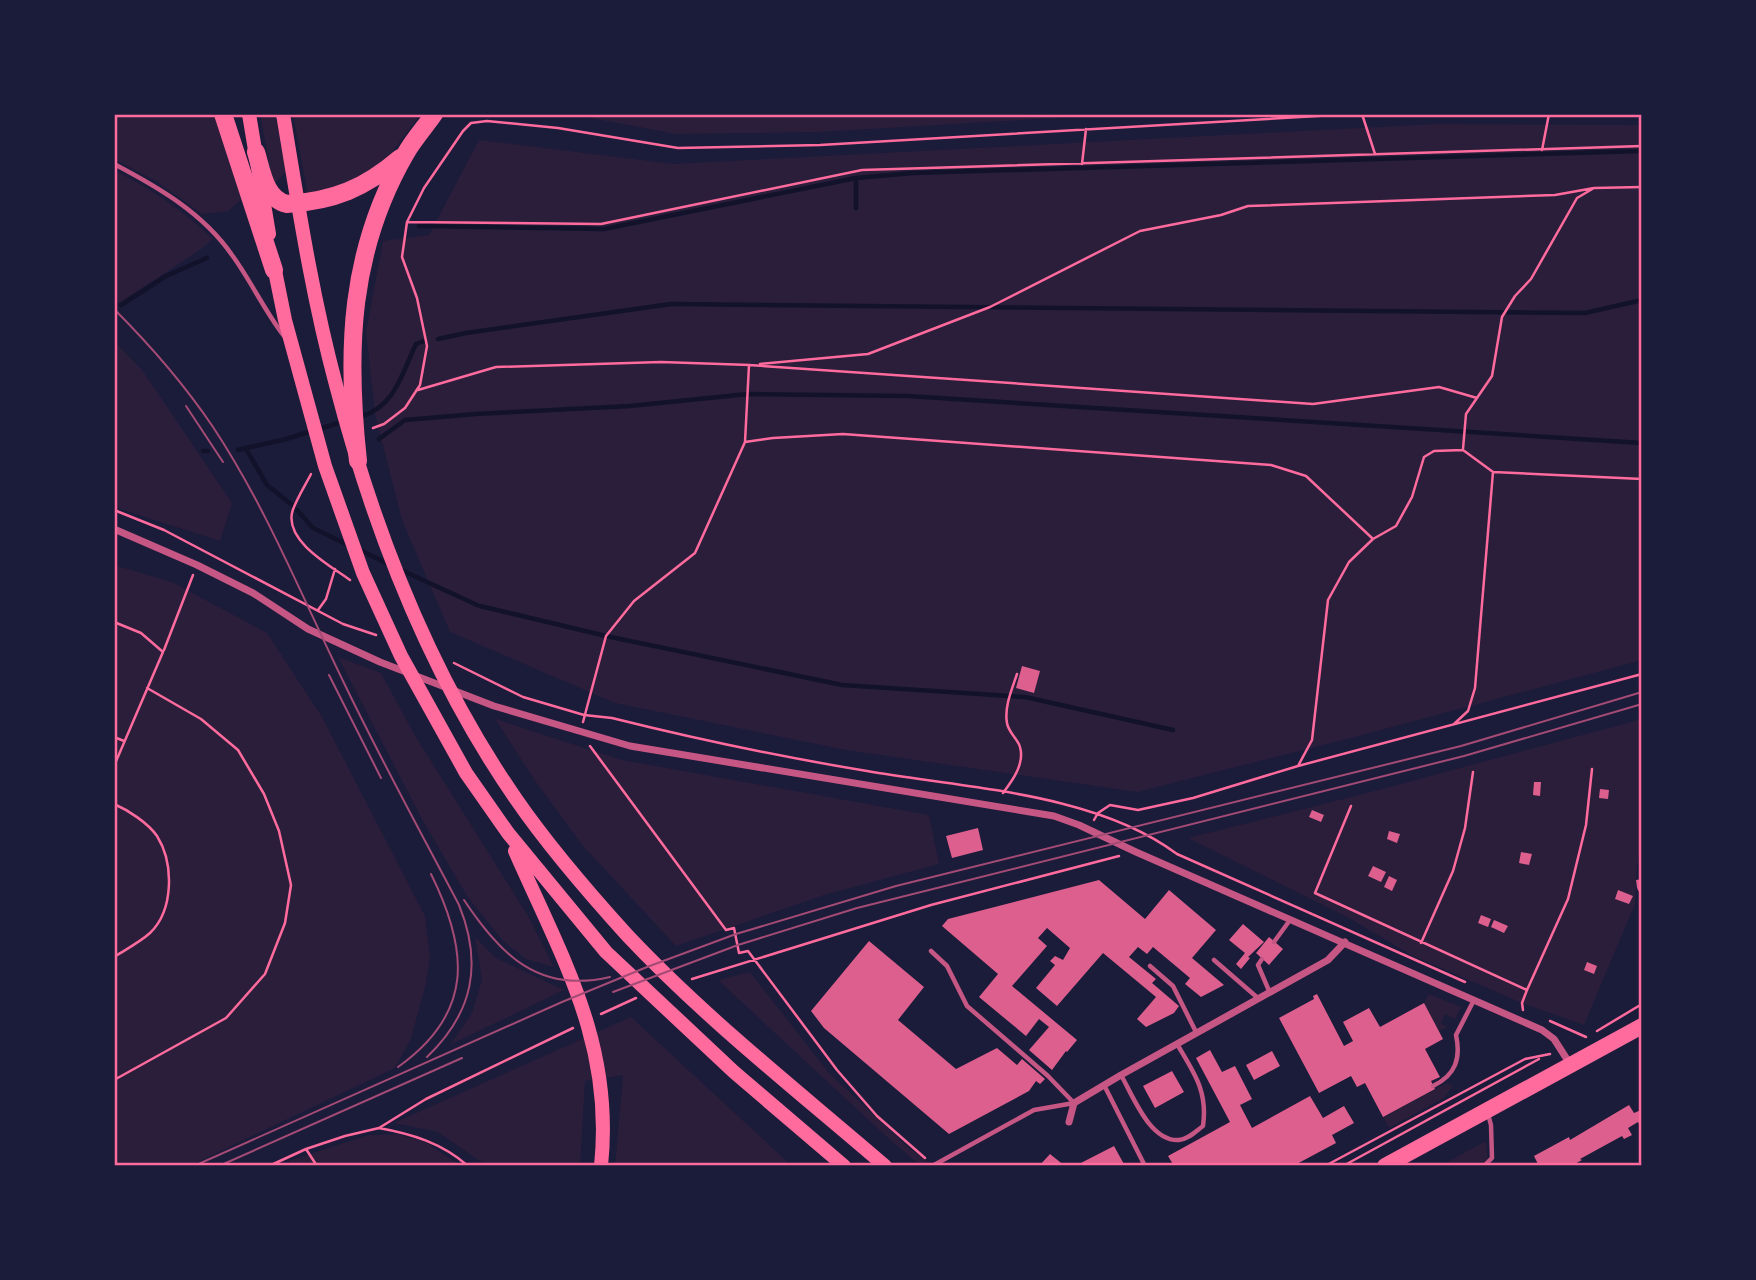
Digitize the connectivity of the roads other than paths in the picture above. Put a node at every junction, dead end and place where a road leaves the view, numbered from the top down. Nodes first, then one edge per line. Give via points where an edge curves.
1 (223, 114) edge
2 (249, 114) edge
3 (283, 114) edge
4 (434, 114) edge
5 (256, 152) junction
6 (407, 152) junction
7 (114, 164) edge
8 (298, 203) junction
9 (274, 270) junction
10 (291, 345) junction
11 (343, 383) junction
12 (358, 461) joint
13 (114, 529) edge
14 (508, 834) junction
15 (1290, 919) junction
16 (1274, 942) dead end
17 (1345, 942) junction
18 (931, 951) dead end
19 (1262, 959) dead end
20 (1214, 960) dead end
21 (1150, 966) dead end
22 (1270, 993) junction
23 (1260, 999) junction
24 (1474, 1000) junction
25 (1642, 1026) edge
26 (1197, 1033) junction
27 (1177, 1044) junction
28 (1570, 1064) junction
29 (1121, 1074) junction
30 (1104, 1085) junction
31 (1433, 1086) dead end
32 (1074, 1103) junction
33 (1487, 1110) junction
34 (1069, 1122) dead end
35 (934, 1165) edge
36 (601, 1166) edge
37 (844, 1166) edge
38 (885, 1166) edge
39 (1145, 1166) edge
40 (1385, 1166) edge
41 (1484, 1166) edge

1 - 9 highway
2 - 5 main road
3 - 8 main road
4 - 6 highway
5 - 8 highway via 274,198
5 - 9 main road
6 - 8 highway via 366,184
6 - 11 highway via 379,212 360,276
7 - 10 lane via 175,199 204,222 231,253
8 - 11 main road
9 - 10 main road
10 - 14 main road via 348,535 382,618 446,740
11 - 12 highway
12 - 38 main road via 424,638 523,809 598,902 661,969
13 - 15 street via 253,593 333,642 494,706 630,746 1054,816
14 - 36 main road via 580,999 593,1040 603,1093
14 - 37 main road via 606,952 734,1072
15 - 16 lane
15 - 17 street
17 - 22 street via 1328,960
17 - 24 street
18 - 32 lane via 947,966 967,1006
19 - 22 lane via 1258,965
20 - 23 lane
21 - 26 lane via 1173,986
22 - 23 street
23 - 26 street
24 - 28 street via 1551,1036
24 - 31 lane via 1456,1035 1458,1057 1447,1076
25 - 28 main road
26 - 27 street
27 - 29 street
27 - 29 lane via 1206,1105 1203,1126 1189,1136 1178,1140 1164,1137 1149,1125
28 - 33 main road
29 - 30 street
30 - 32 street
30 - 39 lane
32 - 34 street
32 - 35 lane via 1034,1110
33 - 40 main road
33 - 41 lane via 1492,1157

